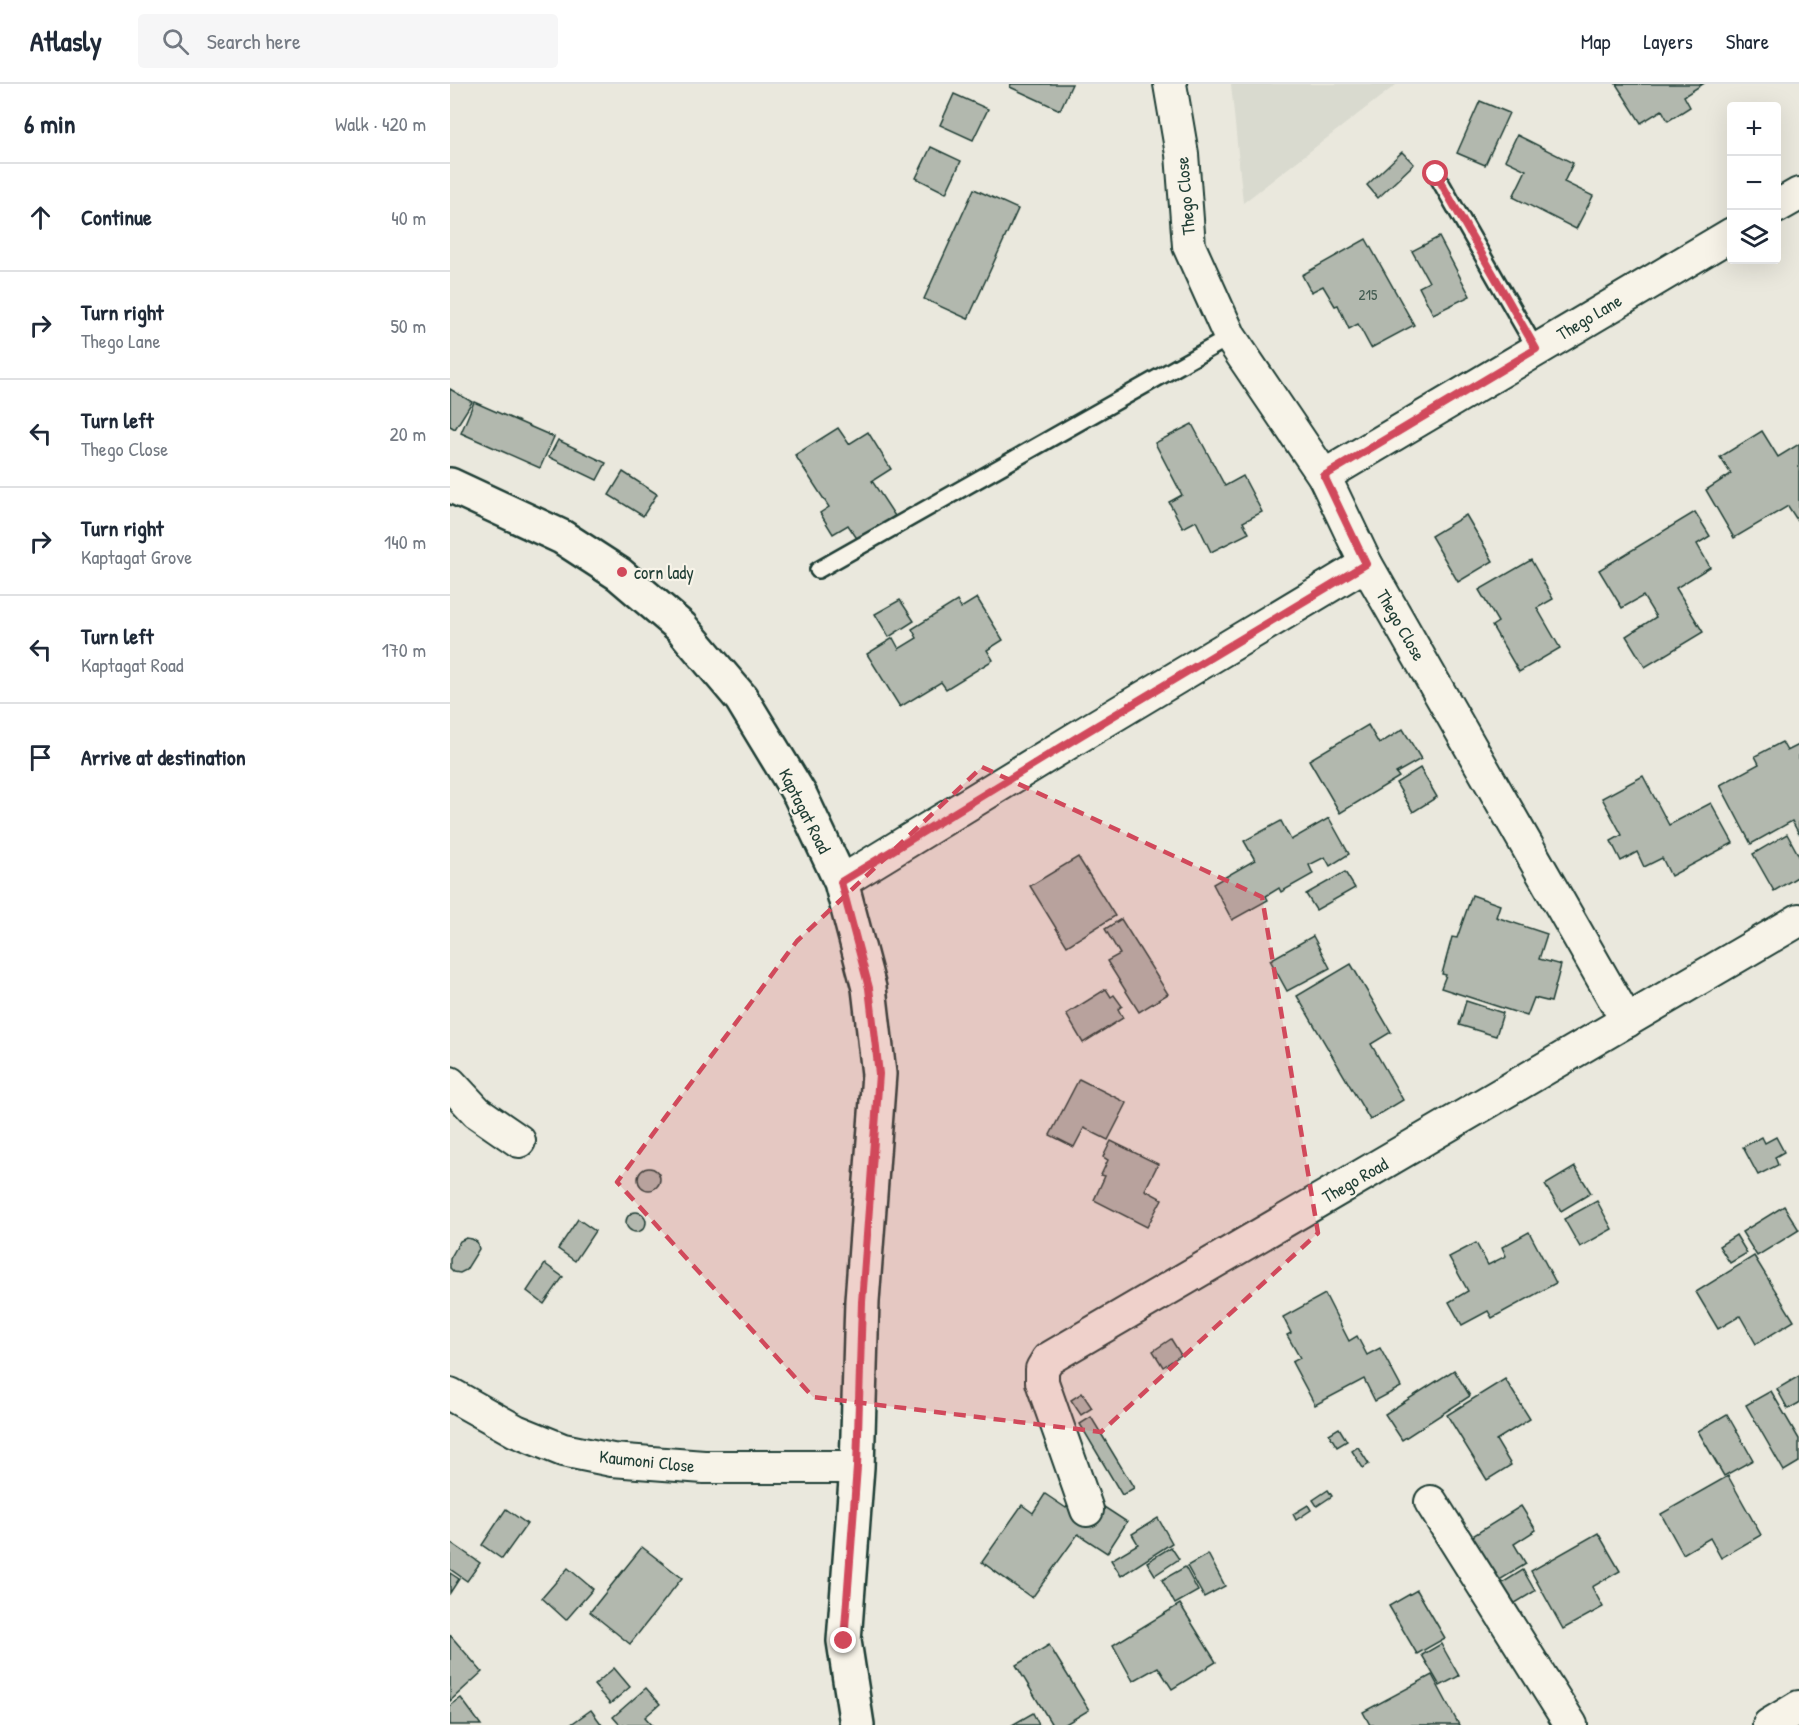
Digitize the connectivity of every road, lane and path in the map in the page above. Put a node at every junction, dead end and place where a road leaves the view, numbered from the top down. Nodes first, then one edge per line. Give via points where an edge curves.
1 (1170, 84) edge
2 (1436, 174) dead end
3 (1799, 194) edge
4 (1781, 204) edge
5 (1727, 236) edge
6 (1230, 337) junction
7 (1536, 349) junction
8 (1324, 476) junction
9 (450, 485) edge
10 (1366, 564) junction
11 (818, 570) dead end
12 (841, 882) junction
13 (1799, 920) edge
14 (1627, 1021) junction
15 (450, 1083) edge
16 (519, 1142) dead end
17 (450, 1394) edge
18 (857, 1467) junction
19 (1431, 1502) dead end
20 (1088, 1510) dead end
21 (1799, 1707) edge
22 (857, 1725) edge
23 (1571, 1725) edge
24 (1769, 1725) edge

1 - 6 street, Thego Close via 1182,154 1189,246
2 - 7 lane
3 - 4 street
5 - 7 street, Thego Lane
6 - 8 street, Thego Close
6 - 11 lane
7 - 8 street, Thego Lane
8 - 10 street, Thego Close
9 - 12 main road, Kaptagat Road via 562,537 619,574 681,627 741,698 800,795
10 - 12 street
10 - 14 street, Thego Close
12 - 18 main road, Kaptagat Road via 869,988 879,1074 862,1302
13 - 14 street, Thego Road
14 - 20 street, Thego Road via 1048,1359 1042,1369 1042,1382
15 - 16 street via 477,1112
17 - 18 street, Kaumoni Close via 516,1431 563,1450 612,1460 704,1467
18 - 22 main road, Kaptagat Road via 844,1641
19 - 23 street
21 - 24 street

